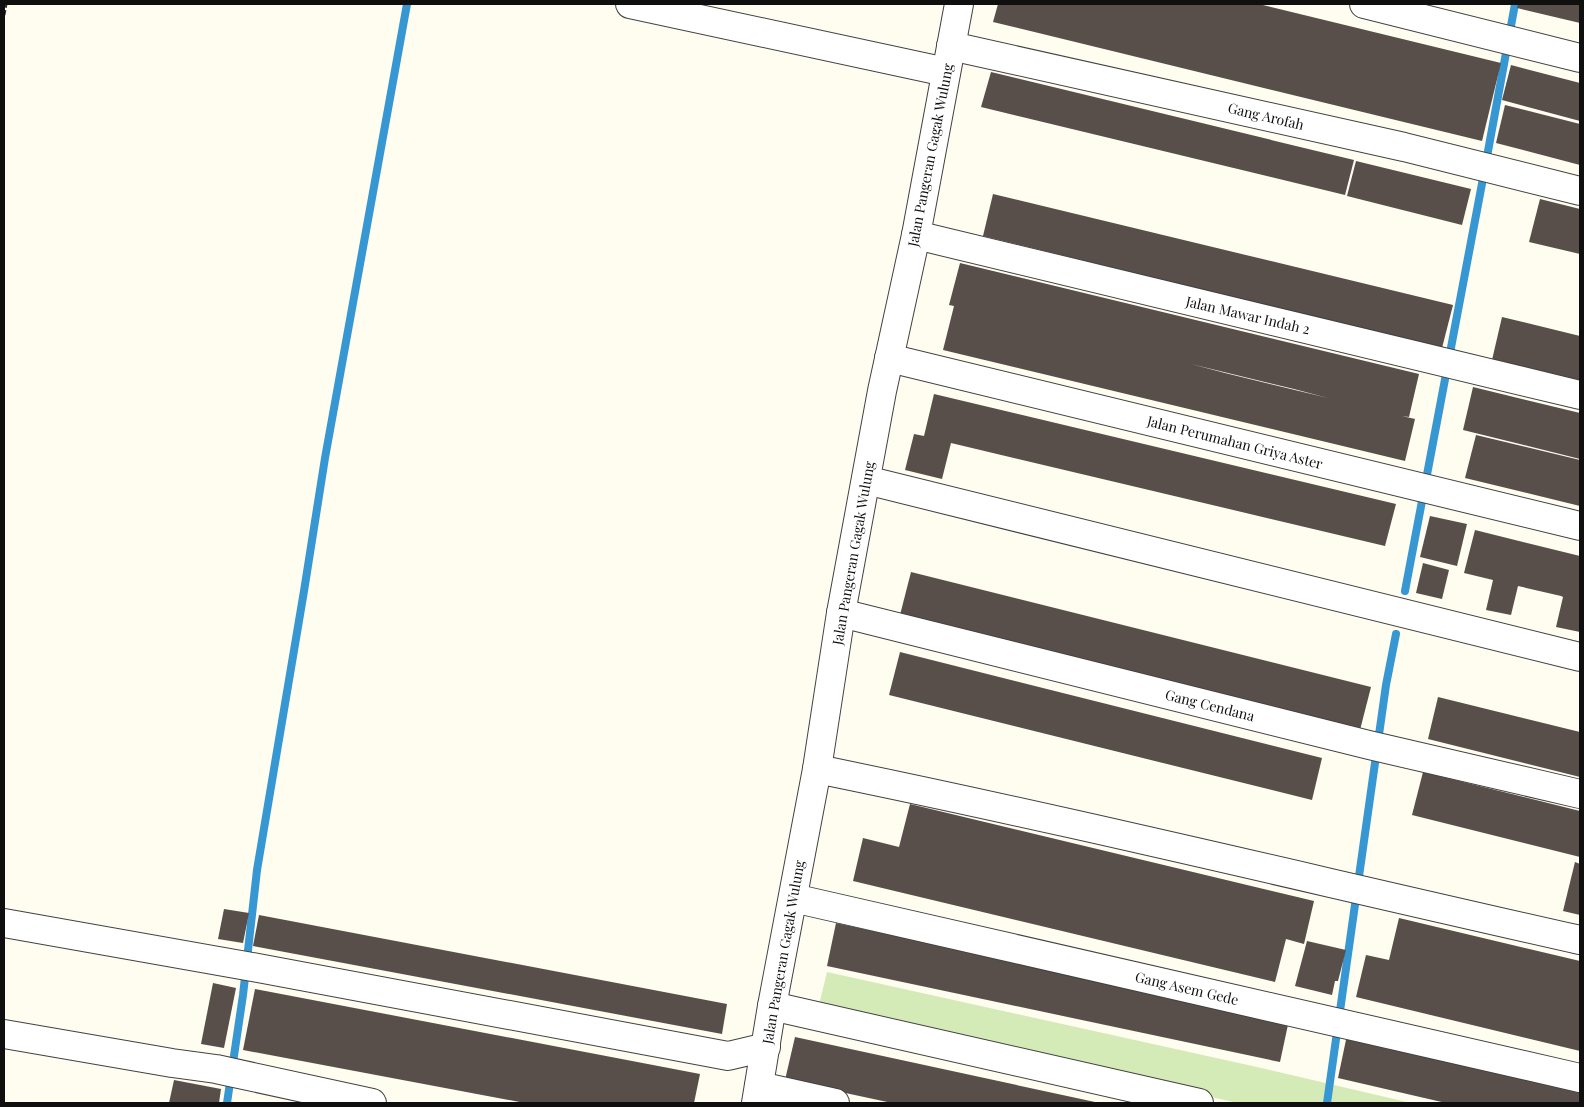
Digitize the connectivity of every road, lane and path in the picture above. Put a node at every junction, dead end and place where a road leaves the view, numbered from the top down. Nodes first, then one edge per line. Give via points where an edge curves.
1 (6, 4) edge
2 (630, 4) edge
3 (958, 4) edge
4 (1364, 4) edge
5 (1427, 4) edge
6 (4, 15) edge
7 (1509, 32) junction
8 (1580, 42) edge
9 (1580, 58) edge
10 (948, 59) junction
11 (1580, 191) edge
12 (916, 235) junction
13 (890, 358) junction
14 (1580, 395) edge
15 (866, 480) junction
16 (1580, 526) edge
17 (841, 613) junction
18 (1580, 657) edge
19 (817, 769) junction
20 (1580, 794) edge
21 (794, 890) junction
22 (4, 923) edge
23 (1580, 940) edge
24 (772, 1006) junction
25 (1354, 1018) junction
26 (4, 1034) edge
27 (766, 1047) junction
28 (1580, 1062) edge
29 (1580, 1078) edge
30 (758, 1095) edge
31 (372, 1103) edge
32 (835, 1103) edge
33 (1199, 1103) edge

1 - 6 path
2 - 10 street, Gang Arofah
3 - 10 street, Jalan Pangeran Gagak Wulung
4 - 7 street
5 - 7 street
7 - 8 street
7 - 9 street
10 - 11 street, Gang Arofah via 1394,145
10 - 12 street, Jalan Pangeran Gagak Wulung
12 - 13 street, Jalan Pangeran Gagak Wulung
12 - 14 street, Jalan Mawar Indah 2
13 - 15 street, Jalan Pangeran Gagak Wulung
13 - 16 street, Jalan Perumahan Griya Aster
15 - 17 street, Jalan Pangeran Gagak Wulung
15 - 18 street
17 - 19 street, Jalan Pangeran Gagak Wulung
17 - 20 street, Gang Cendana via 1381,748
19 - 21 street, Jalan Pangeran Gagak Wulung
19 - 23 street via 1029,813
21 - 24 street, Jalan Pangeran Gagak Wulung
21 - 25 street, Gang Asem Gede
22 - 27 street via 728,1056
24 - 27 street, Jalan Pangeran Gagak Wulung
24 - 33 street
25 - 28 street, Gang Asem Gede
25 - 29 street, Gang Asem Gede
26 - 31 street via 249,1075
27 - 30 street, Jalan Pangeran Gagak Wulung
30 - 32 street

